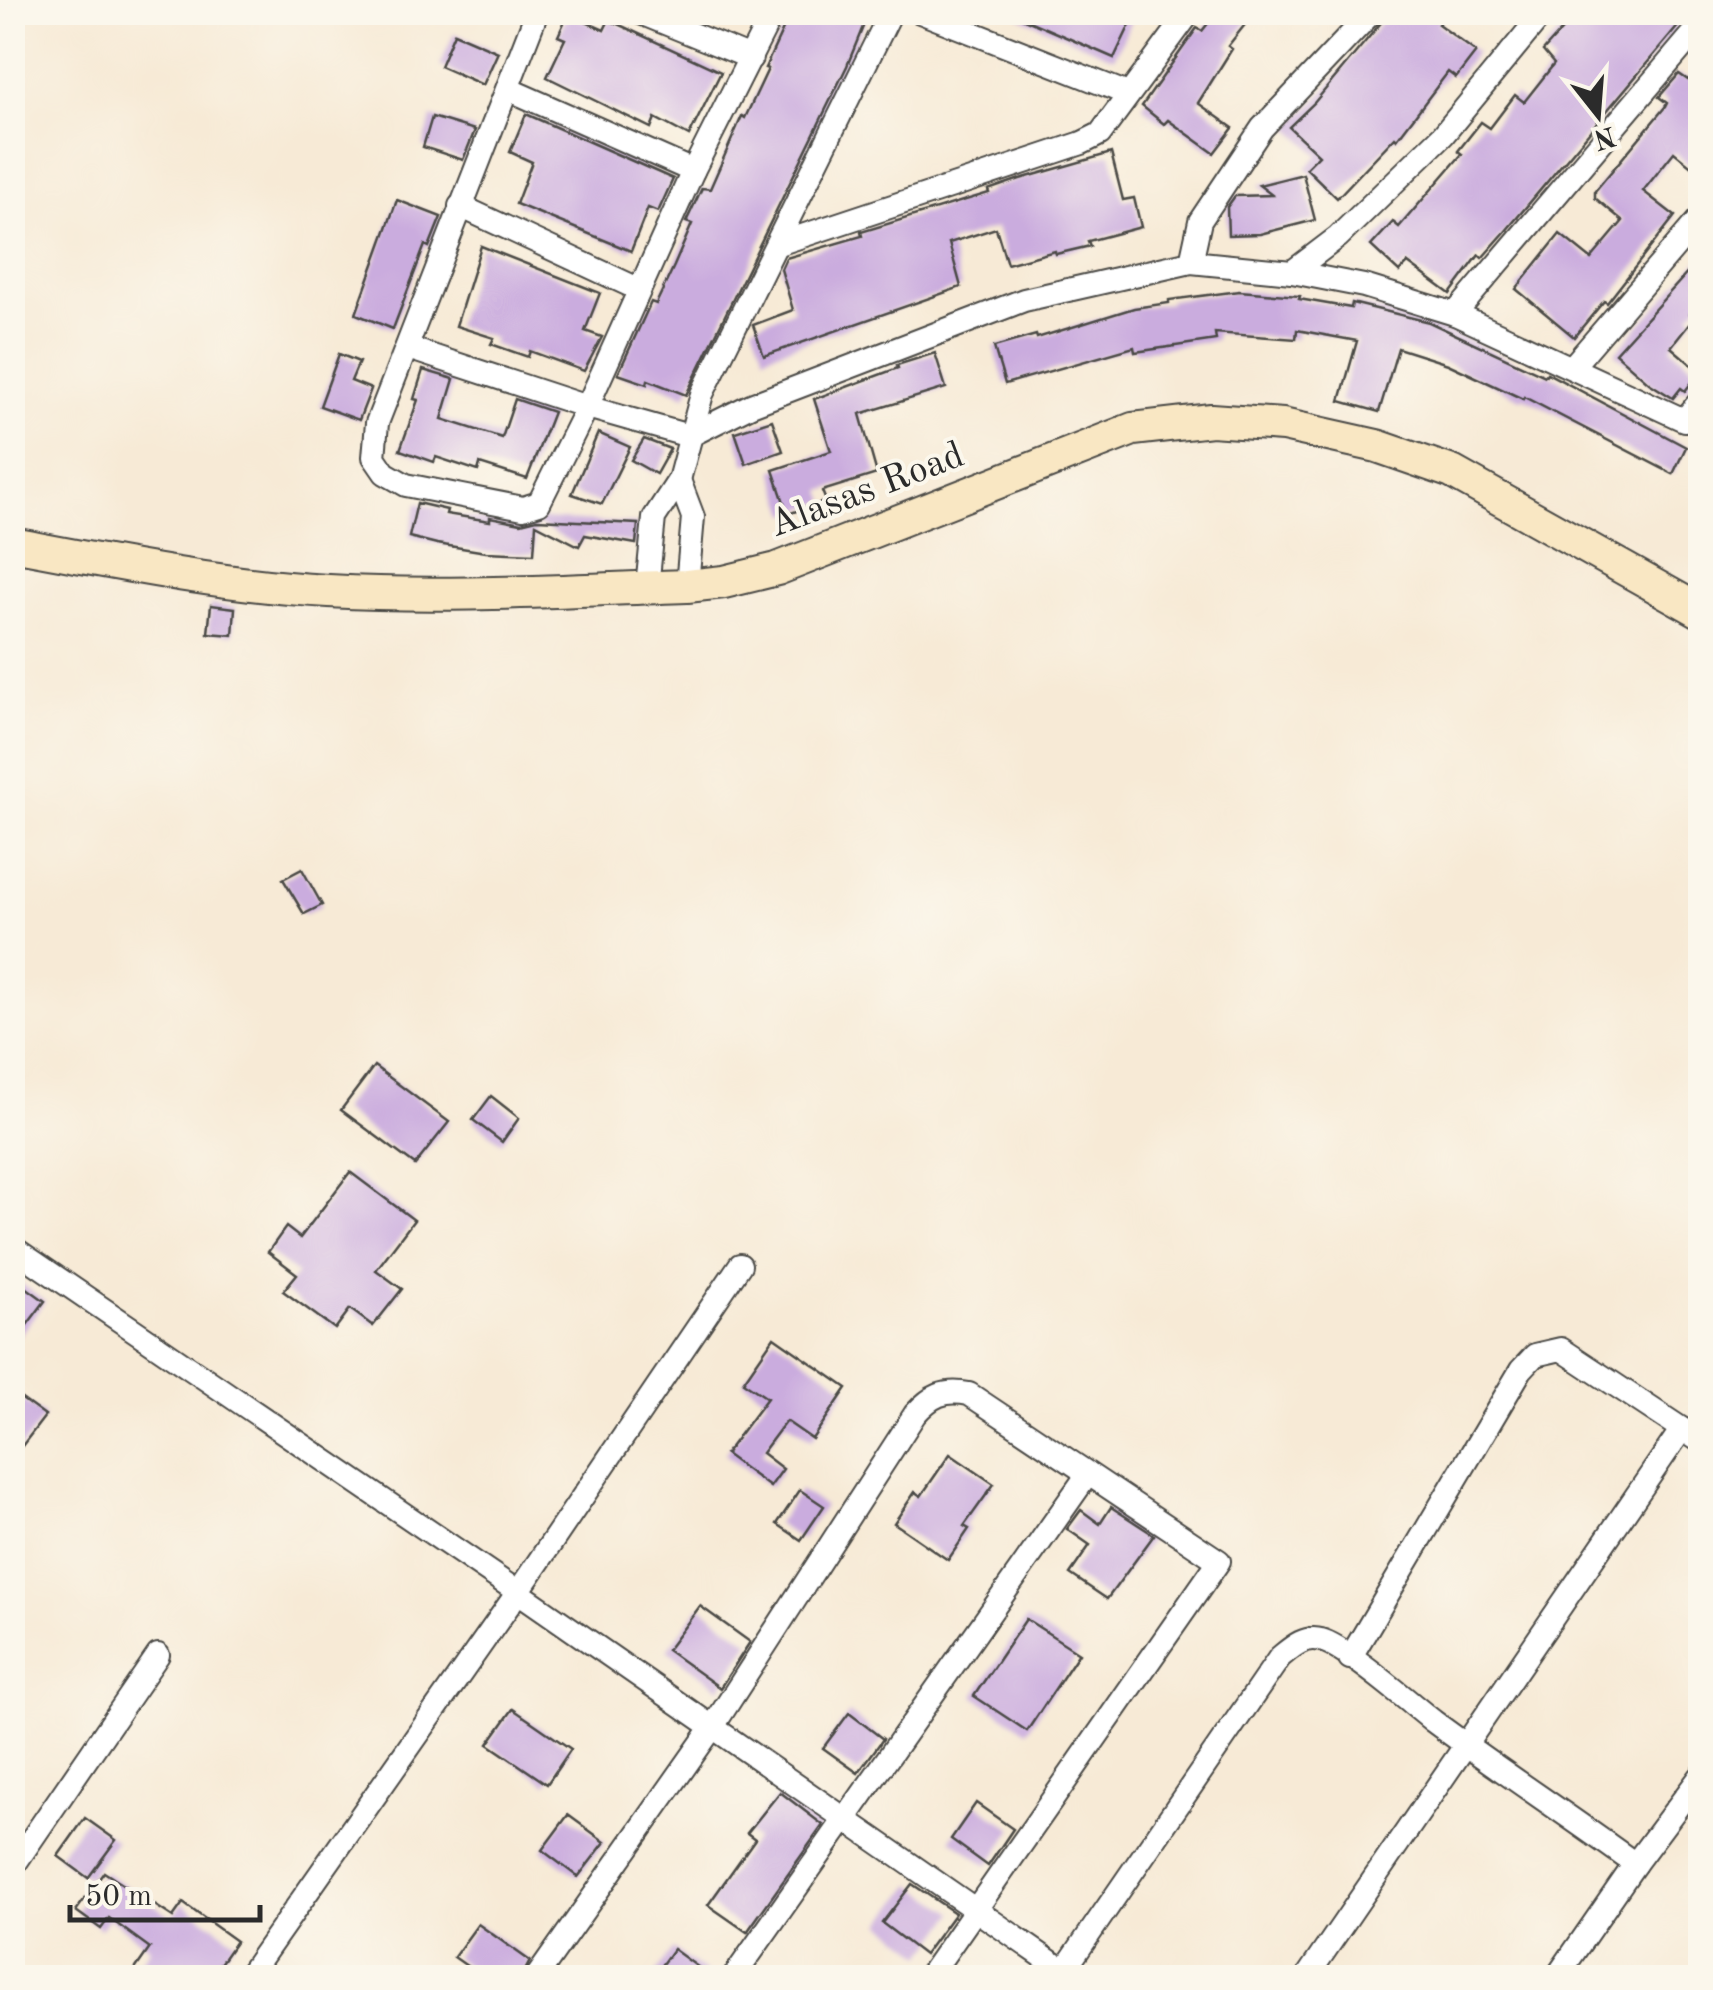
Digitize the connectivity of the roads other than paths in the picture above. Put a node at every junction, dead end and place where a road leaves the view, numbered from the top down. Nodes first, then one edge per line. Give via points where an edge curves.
1 (537, 12) edge
2 (638, 12) edge
3 (772, 12) edge
4 (891, 12) edge
5 (920, 12) edge
6 (1190, 12) edge
7 (1372, 12) edge
8 (1544, 12) edge
9 (1700, 26) edge
10 (751, 58) junction
11 (508, 89) junction
12 (1128, 94) junction
13 (693, 170) junction
14 (460, 206) junction
15 (1700, 218) edge
16 (778, 244) junction
17 (1190, 262) junction
18 (1292, 272) junction
19 (638, 290) junction
20 (1455, 314) junction
21 (408, 348) junction
22 (1572, 367) junction
23 (1700, 401) edge
24 (587, 407) junction
25 (1692, 425) edge
26 (689, 436) junction
27 (679, 480) junction
28 (12, 544) edge
29 (687, 586) junction
30 (647, 588) junction
31 (1700, 611) edge
32 (12, 1247) edge
33 (740, 1265) dead end
34 (1691, 1435) edge
35 (1088, 1474) junction
36 (518, 1592) junction
37 (158, 1655) dead end
38 (1350, 1658) junction
39 (712, 1728) junction
40 (1465, 1745) junction
41 (1700, 1777) edge
42 (844, 1818) junction
43 (1635, 1864) junction
44 (12, 1868) edge
45 (976, 1909) junction
46 (1066, 1975) edge
47 (247, 1978) edge
48 (536, 1978) edge
49 (733, 1978) edge
50 (928, 1978) edge
51 (1306, 1978) edge
52 (1556, 1978) edge

1 - 11 street
2 - 10 street
3 - 10 street
4 - 16 street
5 - 12 street
6 - 12 street
7 - 17 street via 1262,128 1226,176 1200,221
8 - 18 street via 1443,135
9 - 20 street
10 - 13 street
11 - 13 street
11 - 14 street
12 - 16 street via 1100,134 1082,143
13 - 19 street
14 - 19 street
14 - 21 street
15 - 22 street
16 - 26 street via 702,394
17 - 18 street
17 - 26 street via 1024,300 750,405
18 - 20 street
19 - 24 street
20 - 22 street
21 - 24 street
21 - 24 street via 377,423 374,456 385,473 406,485 495,505 539,503
22 - 25 street
23 - 25 street
24 - 26 street
26 - 27 street
27 - 29 street via 693,517
27 - 30 street via 654,518
28 - 30 street, Alasas Road via 194,579 330,592
29 - 30 street, Alasas Road
29 - 31 street, Alasas Road via 777,569 1133,429 1211,420 1378,446 1452,472
32 - 36 street
33 - 36 street
34 - 38 street via 1561,1349 1534,1355
34 - 40 street
35 - 39 street via 969,1394 929,1398
35 - 42 street
35 - 45 street via 1220,1560
36 - 39 street
36 - 47 street
37 - 44 street
38 - 40 street
38 - 46 street via 1321,1640 1294,1645 1280,1658
39 - 42 street
39 - 48 street
40 - 43 street
40 - 51 street
41 - 43 street
42 - 45 street
42 - 49 street
43 - 52 street
45 - 46 street
45 - 50 street

